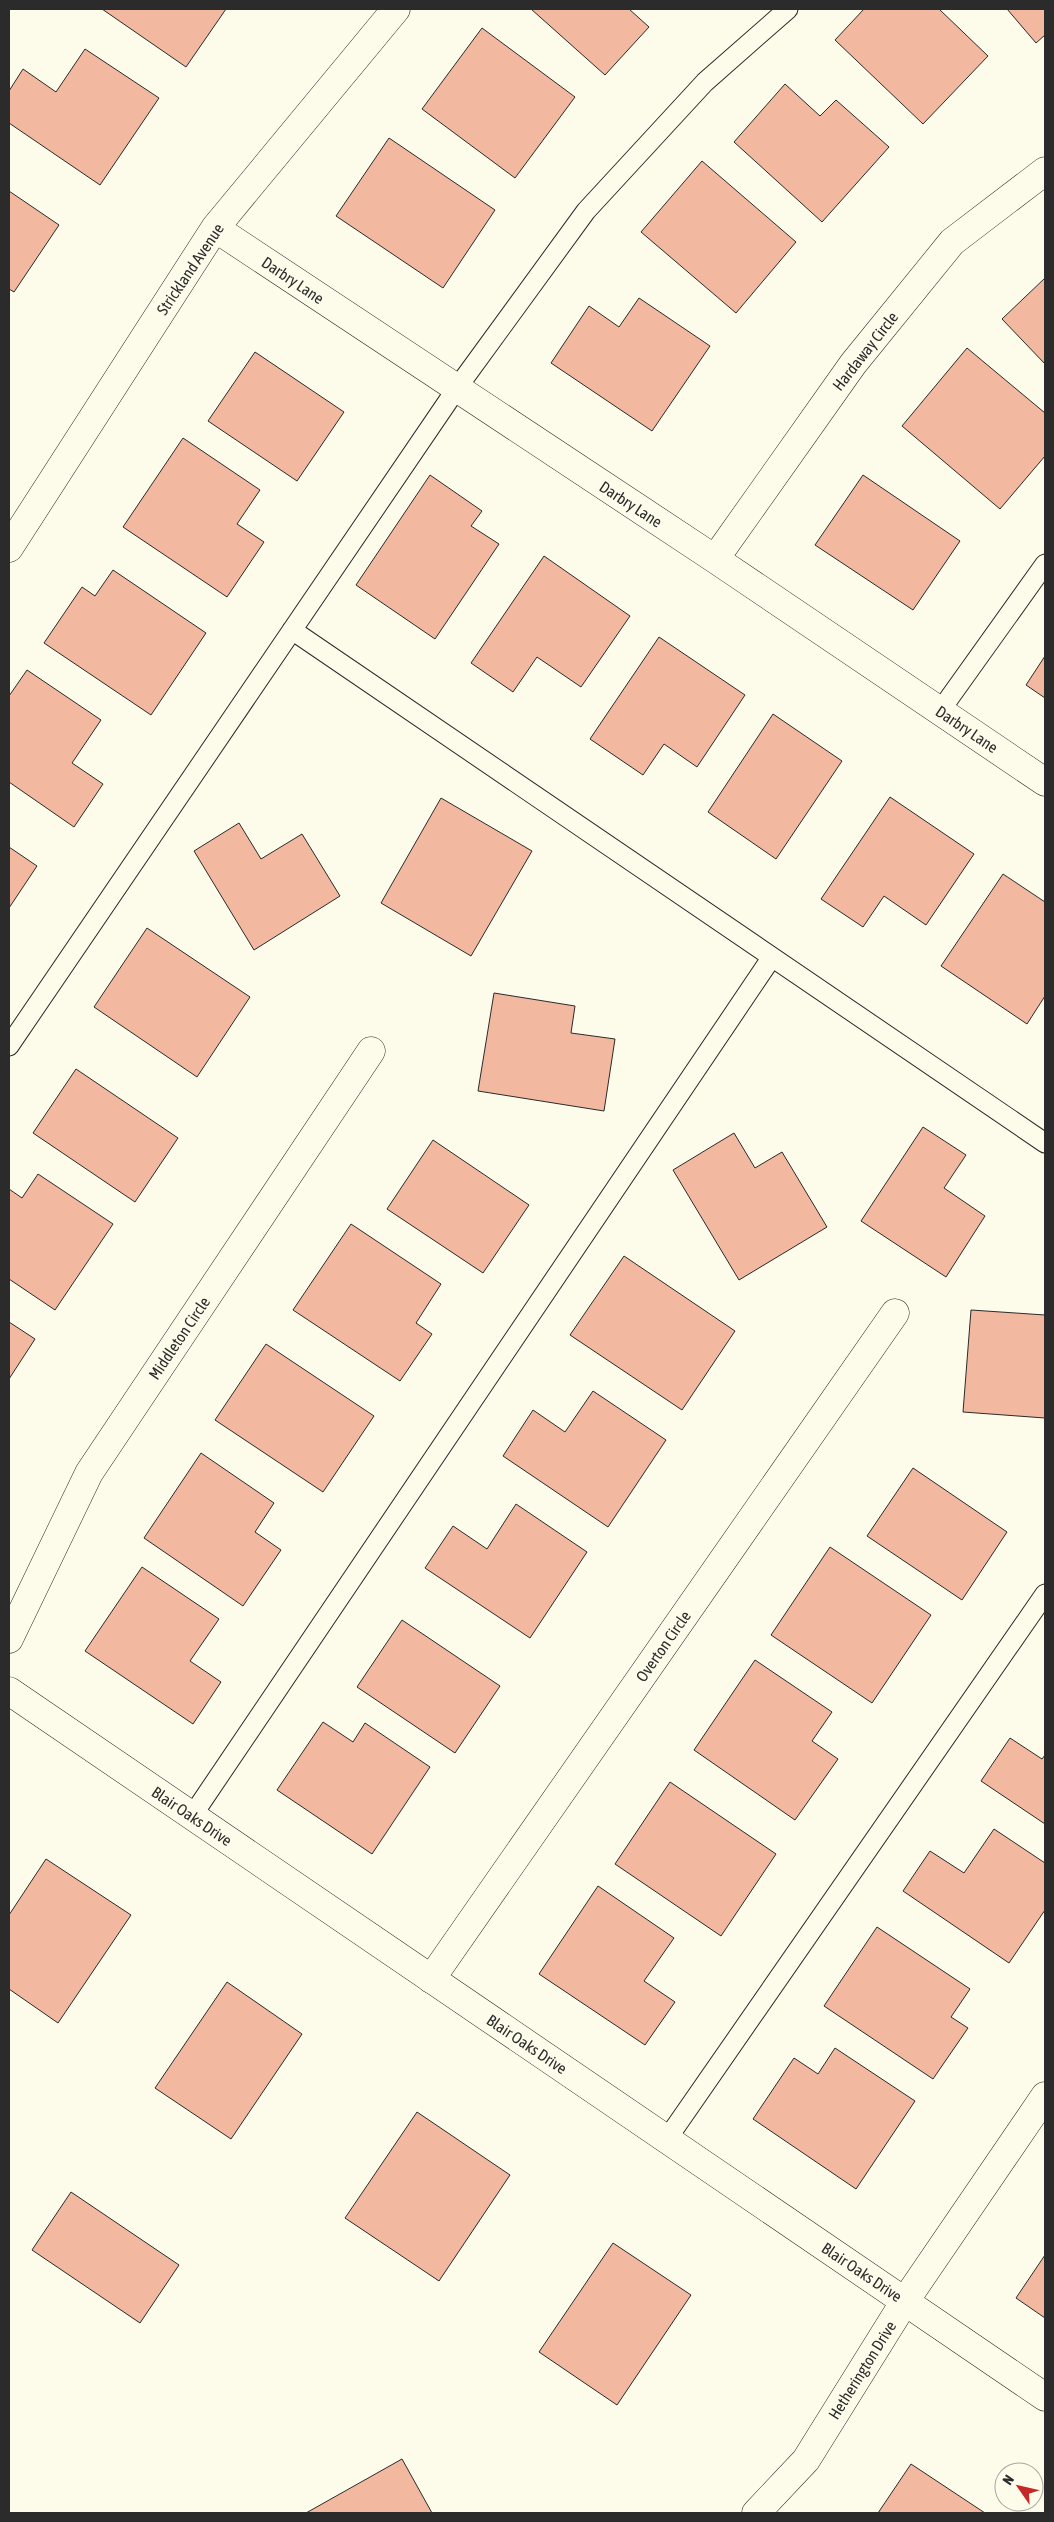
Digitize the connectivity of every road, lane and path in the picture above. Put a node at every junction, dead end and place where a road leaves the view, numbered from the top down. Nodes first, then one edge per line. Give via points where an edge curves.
1 (396, 9) edge
2 (788, 9) edge
3 (1045, 171) edge
4 (215, 228) junction
5 (457, 388) junction
6 (9, 548) edge
7 (715, 559) junction
8 (1045, 564) edge
9 (292, 630) junction
10 (940, 711) junction
11 (1045, 782) edge
12 (772, 956) junction
13 (9, 1046) edge
14 (371, 1051) dead end
15 (1045, 1143) edge
16 (895, 1313) dead end
17 (1045, 1594) edge
18 (9, 1639) edge
19 (9, 1691) edge
20 (192, 1816) junction
21 (431, 1979) junction
22 (1045, 2096) edge
23 (667, 2139) junction
24 (905, 2301) junction
25 (1045, 2397) edge
26 (756, 2513) edge

1 - 4 street, Strickland Avenue
2 - 5 lane via 705,82 586,211
3 - 7 street, Hardaway Circle via 952,242 853,364
4 - 5 street, Darbry Lane
4 - 6 street, Strickland Avenue
5 - 7 street, Darbry Lane
5 - 9 lane
7 - 10 street, Darbry Lane
8 - 10 lane
9 - 12 lane
9 - 13 lane
10 - 11 street, Darbry Lane
12 - 15 lane
12 - 20 lane
14 - 18 street, Middleton Circle via 89,1472
16 - 21 street, Overton Circle
17 - 23 lane
19 - 20 street, Blair Oaks Drive
20 - 21 street, Blair Oaks Drive
21 - 23 street, Blair Oaks Drive
22 - 24 street, Hetherington Drive
23 - 24 street, Blair Oaks Drive
24 - 25 street, Blair Oaks Drive
24 - 26 street, Hetherington Drive via 806,2460

